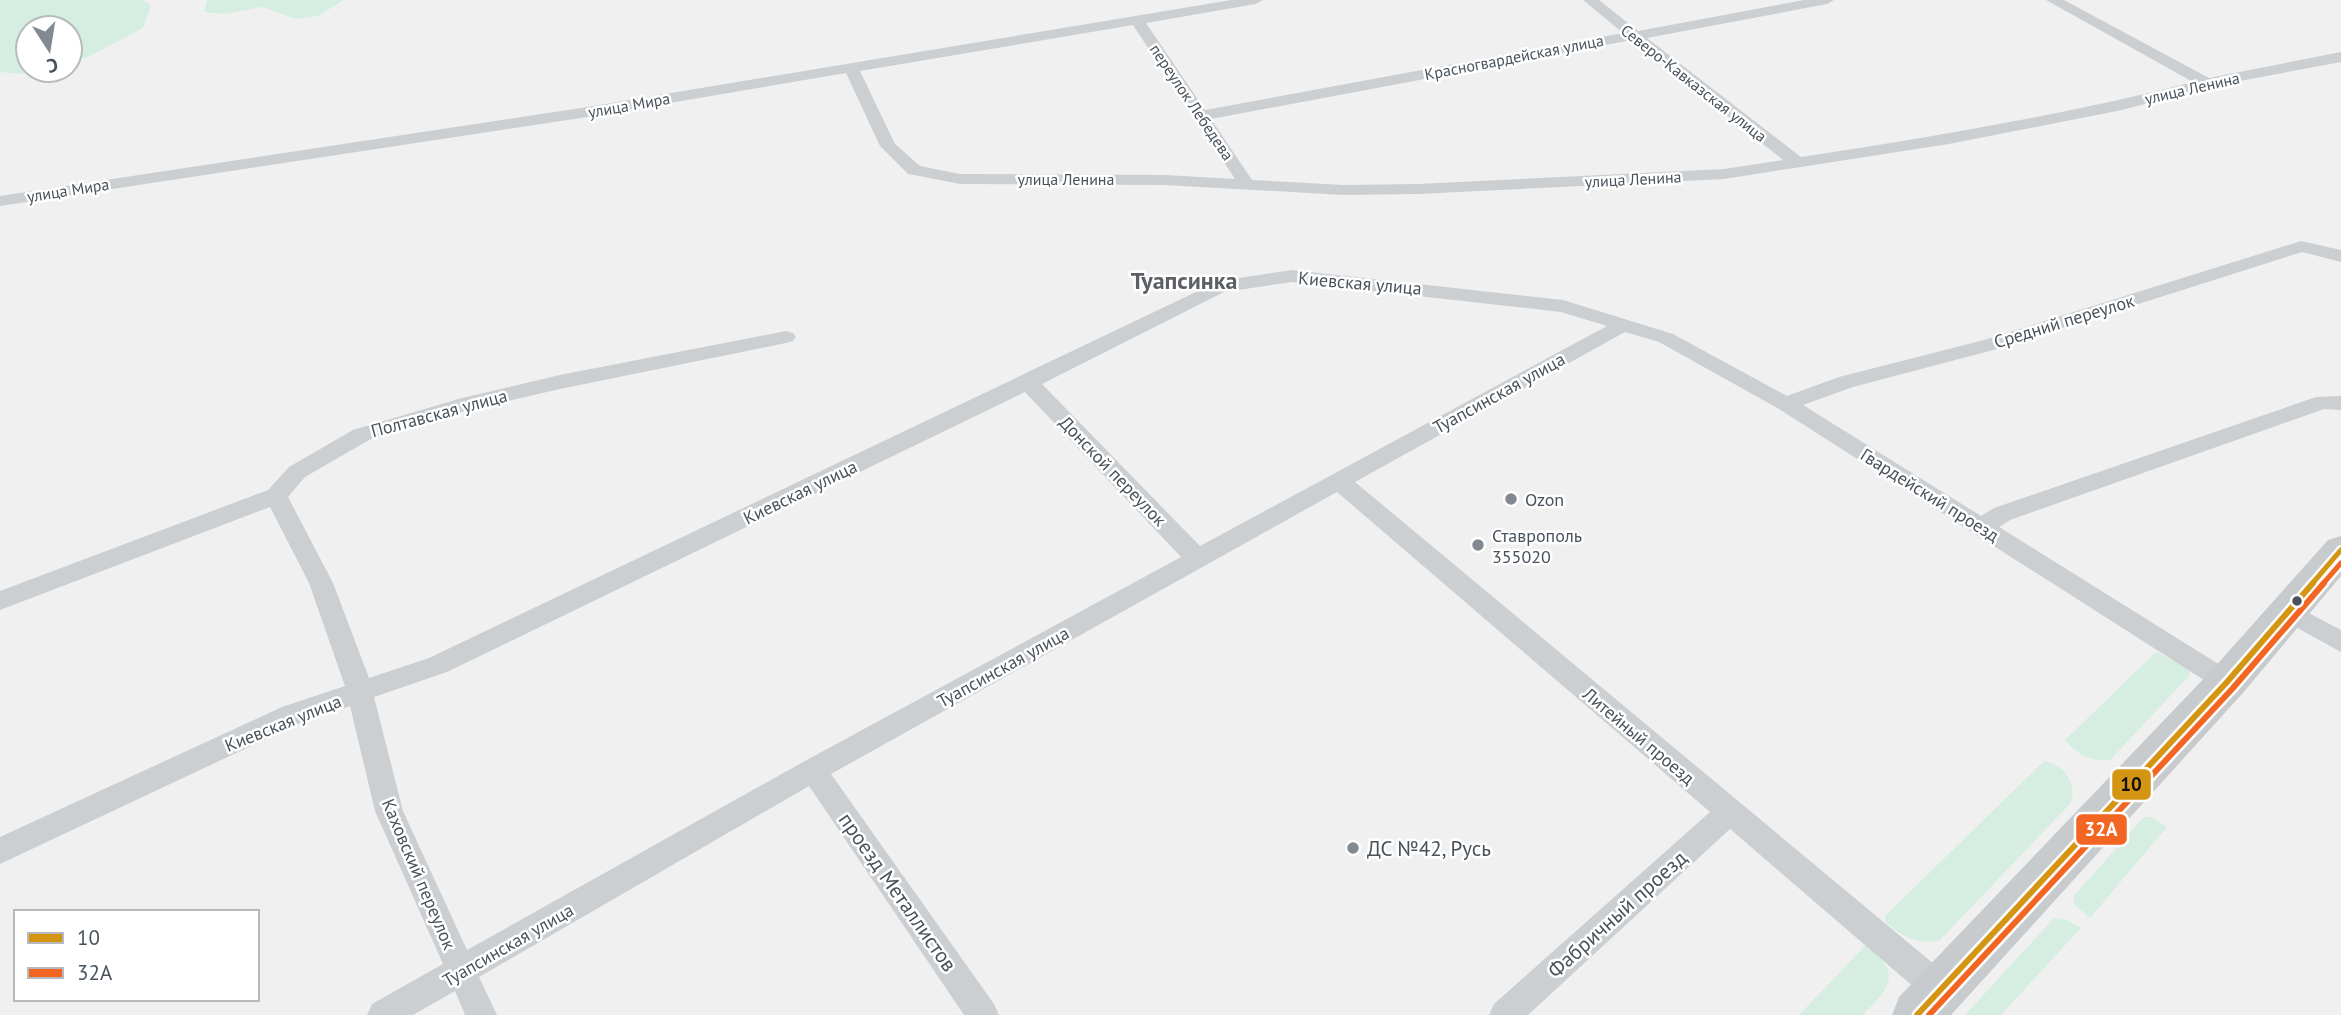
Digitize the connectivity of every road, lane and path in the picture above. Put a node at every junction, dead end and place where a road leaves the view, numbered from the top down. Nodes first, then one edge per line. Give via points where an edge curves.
1 (1256, 0) edge
2 (1590, 0) edge
3 (1827, 0) edge
4 (2053, 0) edge
5 (1137, 20) junction
6 (1632, 35) junction
7 (2341, 57) edge
8 (851, 67) junction
9 (2207, 83) junction
10 (1201, 116) junction
11 (1799, 164) junction
12 (1247, 183) junction
13 (0, 201) edge
14 (2341, 256) edge
15 (1625, 324) junction
16 (786, 337) dead end
17 (1028, 383) junction
18 (2341, 403) edge
19 (1786, 404) junction
20 (1339, 481) junction
21 (276, 496) junction
22 (1982, 527) junction
23 (2341, 550) edge
24 (1198, 559) junction
25 (0, 601) edge
26 (2288, 611) junction
27 (2341, 642) edge
28 (2227, 682) junction
29 (360, 692) junction
30 (813, 770) junction
31 (1729, 812) junction
32 (0, 851) edge
33 (460, 972) junction
34 (1929, 1003) edge
35 (383, 1015) edge
36 (481, 1015) edge
37 (983, 1015) edge
38 (1505, 1015) edge

1 - 5 street, улица Мира
2 - 6 street, Северо-Кавказская улица
3 - 6 street, Красногвардейская улица
4 - 9 street
5 - 8 street, улица Мира
5 - 10 street, переулок Лебедева
6 - 10 street, Красногвардейская улица
6 - 11 street, Северо-Кавказская улица
7 - 9 street, улица Ленина
8 - 12 street, улица Ленина via 888,146 914,170 960,179
8 - 13 street, улица Мира
9 - 11 street, улица Ленина via 2096,110
10 - 12 street, переулок Лебедева
11 - 12 street, улица Ленина via 1712,175 1418,189 1344,190
14 - 19 street, Средний переулок via 2301,247 1990,345 1846,382
15 - 17 street, Киевская улица via 1563,306 1292,276 1219,287
15 - 19 street, Гвардейский проезд via 1666,338
15 - 20 street, Туапсинская улица
16 - 21 street, Полтавская улица via 560,382 361,435 297,472
17 - 24 street, Донской переулок
17 - 29 street, Киевская улица via 438,664
18 - 22 street via 2323,402 2002,514
19 - 22 street, Гвардейский проезд
20 - 24 street, Туапсинская улица
20 - 31 street, Литейный проезд
21 - 25 street, Полтавская улица
21 - 29 street, Каховский переулок via 321,583
22 - 28 street, Гвардейский проезд
23 - 26 main road
24 - 30 street, Туапсинская улица
26 - 27 street
26 - 28 main road
28 - 34 main road
29 - 32 street, Киевская улица via 291,715
29 - 33 street, Каховский переулок via 389,811
30 - 33 street, Туапсинская улица
30 - 37 street, проезд Металлистов
31 - 34 street, Литейный проезд
31 - 38 street, Фабричный проезд
33 - 35 street, Туапсинская улица
33 - 36 street, Каховский переулок

